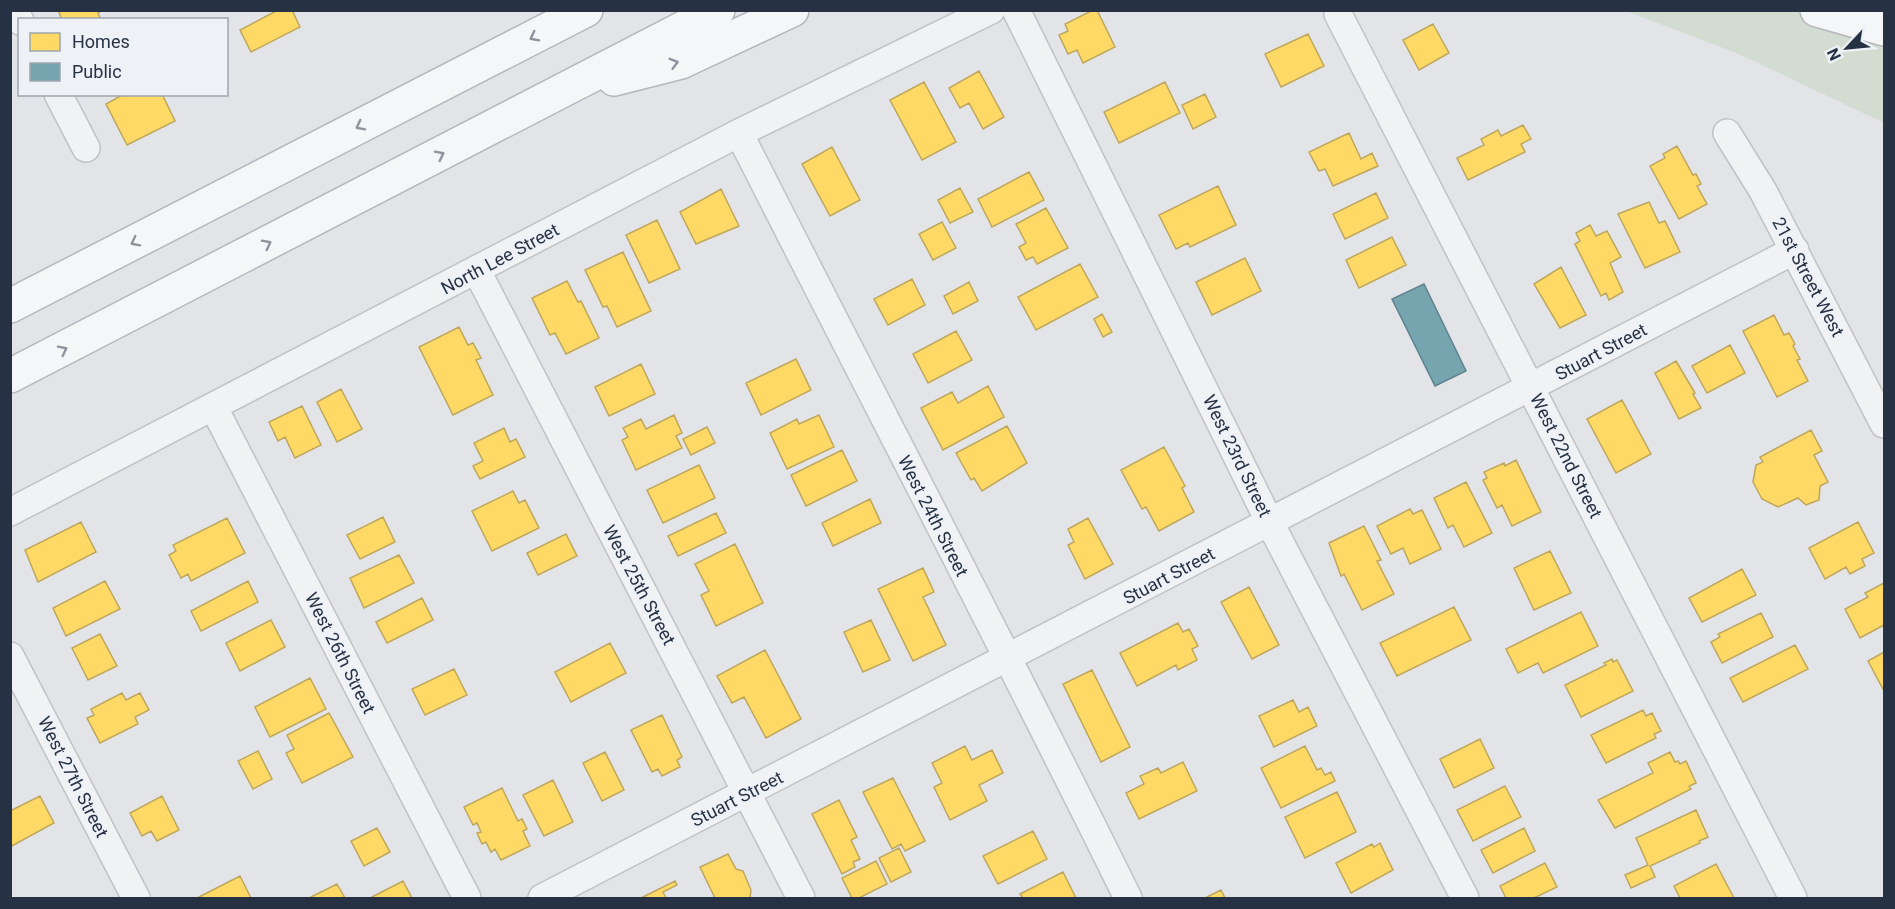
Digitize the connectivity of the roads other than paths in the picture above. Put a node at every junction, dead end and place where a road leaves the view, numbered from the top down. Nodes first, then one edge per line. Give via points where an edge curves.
1 (586, 10) edge
2 (718, 10) edge
3 (792, 10) edge
4 (991, 10) edge
5 (1016, 10) edge
6 (1818, 10) edge
7 (1338, 14) dead end
8 (1884, 29) edge
9 (557, 94) junction
10 (59, 96) edge
11 (1727, 133) dead end
12 (738, 134) junction
13 (86, 148) dead end
14 (1795, 250) junction
15 (477, 271) junction
16 (10, 306) edge
17 (10, 376) edge
18 (1532, 388) junction
19 (214, 408) junction
20 (1884, 424) edge
21 (10, 512) edge
22 (1270, 523) junction
23 (10, 656) edge
24 (1006, 660) junction
25 (747, 794) junction
26 (136, 898) edge
27 (467, 898) edge
28 (542, 898) edge
29 (801, 898) edge
30 (1128, 898) edge
31 (1465, 898) edge
32 (1793, 898) edge

1 -> 16 highway
2 - 9 highway
9 -> 3 highway via 681,62
4 - 12 street, North Lee Street
5 - 22 street, West 23rd Street
6 - 8 highway
7 - 18 street, West 22nd Street
17 -> 9 highway
10 - 13 street
11 - 14 street, 21st Street West
12 - 15 street, North Lee Street
12 - 24 street, West 24th Street
14 - 18 street, Stuart Street
14 - 20 street, 21st Street West
15 - 19 street, North Lee Street
15 - 25 street, West 25th Street
18 - 22 street, Stuart Street
18 - 32 street, West 22nd Street
19 - 21 street, North Lee Street
19 - 27 street, West 26th Street
22 - 24 street, Stuart Street
22 - 31 street, West 23rd Street
23 - 26 street, West 27th Street
24 - 25 street, Stuart Street
24 - 30 street, West 24th Street
25 - 28 street, Stuart Street
25 - 29 street, West 25th Street

